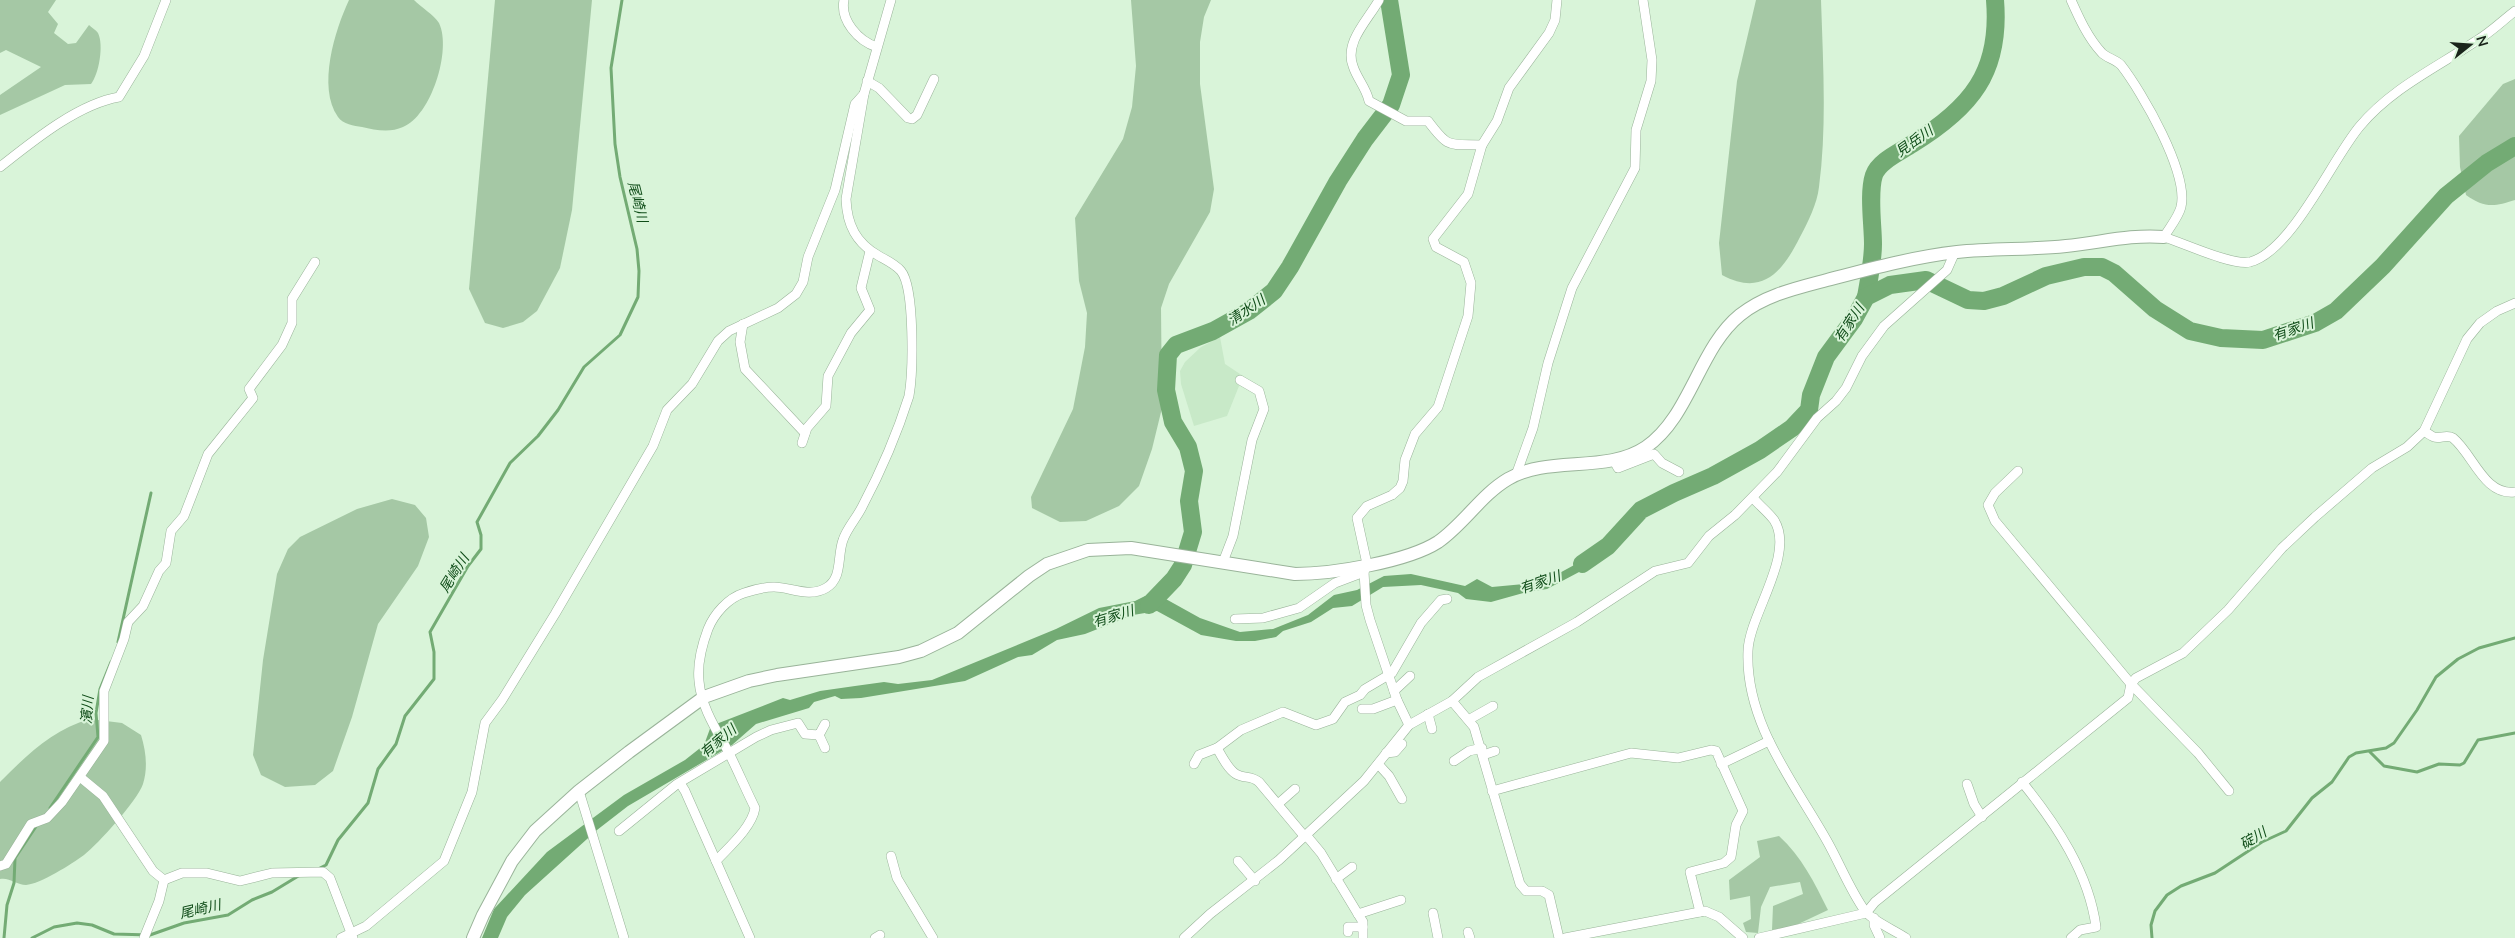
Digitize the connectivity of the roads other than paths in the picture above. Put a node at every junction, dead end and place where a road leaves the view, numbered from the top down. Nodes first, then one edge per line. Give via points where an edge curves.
1 (166, 0) edge
2 (844, 0) edge
3 (891, 0) edge
4 (1379, 0) edge
5 (1557, 0) edge
6 (1643, 0) edge
7 (2071, 0) edge
8 (2515, 11) edge
9 (877, 47) junction
10 (934, 78) dead end
11 (867, 82) junction
12 (864, 94) junction
13 (1482, 145) junction
14 (0, 167) edge
15 (2164, 237) junction
16 (870, 251) junction
17 (1955, 252) junction
18 (315, 262) dead end
19 (2515, 303) edge
20 (743, 324) junction
21 (1240, 380) dead end
22 (2424, 431) junction
23 (805, 433) junction
24 (802, 444) dead end
25 (1613, 459) junction
26 (2018, 471) dead end
27 (1679, 472) dead end
28 (1516, 475) junction
29 (2515, 492) edge
30 (1753, 498) junction
31 (1223, 562) junction
32 (1365, 571) junction
33 (1447, 599) dead end
34 (1234, 619) dead end
35 (1389, 675) junction
36 (1410, 676) dead end
37 (2131, 684) junction
38 (1394, 691) junction
39 (704, 697) junction
40 (1396, 700) junction
41 (1452, 701) junction
42 (1493, 706) dead end
43 (1362, 709) dead end
44 (1428, 714) junction
45 (1470, 719) junction
46 (825, 724) dead end
47 (1409, 724) junction
48 (1432, 729) dead end
49 (819, 735) junction
50 (1769, 741) junction
51 (1402, 744) dead end
52 (825, 748) dead end
53 (1217, 748) junction
54 (1482, 751) junction
55 (1495, 751) dead end
56 (728, 752) junction
57 (1386, 753) junction
58 (1454, 761) dead end
59 (1194, 764) dead end
60 (1378, 764) junction
61 (1721, 764) junction
62 (80, 777) junction
63 (2022, 782) junction
64 (680, 783) junction
65 (1967, 784) dead end
66 (1295, 789) dead end
67 (1492, 791) junction
68 (2230, 791) dead end
69 (580, 797) junction
70 (1402, 799) dead end
71 (1278, 804) junction
72 (1982, 817) junction
73 (619, 831) dead end
74 (1306, 836) junction
75 (891, 856) dead end
76 (716, 861) junction
77 (1238, 861) dead end
78 (0, 866) edge
79 (1352, 867) dead end
80 (1336, 879) junction
81 (164, 880) junction
82 (1255, 881) junction
83 (1401, 900) dead end
84 (1700, 912) junction
85 (1433, 913) dead end
86 (1358, 914) junction
87 (1870, 916) junction
88 (1363, 927) junction
89 (1348, 932) dead end
90 (1605, 934) edge
91 (144, 935) edge
92 (352, 936) edge
93 (1580, 937) edge
94 (341, 938) edge
95 (473, 938) edge
96 (624, 938) edge
97 (750, 938) edge
98 (933, 938) edge
99 (1184, 938) edge
100 (1363, 938) edge
101 (1438, 938) edge
102 (1559, 938) edge
103 (1565, 938) edge
104 (1743, 938) edge
105 (1759, 938) edge
106 (1880, 938) edge
107 (1906, 938) edge
108 (2071, 938) edge

1 - 14 street via 144,56 119,97 98,102 39,137
2 - 9 street via 843,13 848,23 865,42
3 - 9 street
4 - 13 street via 1351,46 1350,56 1373,104 1406,121 1428,121 1443,141
5 - 13 street via 1555,20 1509,88 1497,121
6 - 28 street via 1650,41 1651,81 1636,130 1635,168 1572,288 1548,363 1533,428
7 - 15 street via 2085,30 2100,51 2122,68 2145,102 2171,150 2182,202
8 - 15 street via 2477,41 2424,72 2360,125 2287,234 2265,255 2250,262 2231,261
9 - 11 street
10 - 11 street via 918,115 912,119 879,88
11 - 12 street
12 - 16 street via 846,199 854,234
12 - 20 street via 854,104 835,190 808,257 803,282 788,302
13 - 32 street via 1468,194 1433,239 1436,248 1464,262 1471,283 1468,316 1438,407 1415,434 1405,460 1400,488 1358,514
15 - 17 street via 2145,235 2065,246
16 - 23 street via 861,288 870,310 851,333 832,367 826,386 826,406
16 - 39 street via 895,265 908,287 912,382 906,408 861,508 846,531 839,569 833,581 826,588 808,592 774,587 755,590 739,594 724,604 712,620 703,643 698,670
17 - 25 street via 1852,273 1760,302 1739,316 1716,344 1667,427 1645,448
17 - 30 street via 1947,270 1884,326 1862,356 1836,402 1817,418
18 - 62 street via 292,299 292,323 282,345 249,389 253,398 208,454 184,516 171,531 166,563 143,606 128,622 104,691 104,740
19 - 22 street via 2480,323 2467,340
20 - 23 street via 740,342 745,369
20 - 92 street via 718,341 692,384 667,410 653,446 555,614 502,700 484,723 472,792 444,861
21 - 31 street via 1259,391 1264,409 1252,440 1233,536
22 - 29 street via 2436,438 2452,438 2469,455 2484,479 2496,488
22 - 37 street via 2407,447 2372,468 2314,517 2228,610 2182,653 2136,678
23 - 24 street
25 - 27 street via 1618,468 1654,454 1662,463
25 - 28 street
26 - 37 street via 1995,493 1987,508
28 - 32 street via 1497,487 1437,542
30 - 41 street via 1709,536 1688,562 1655,571 1576,622 1478,677
30 - 50 street via 1774,520 1779,539 1775,570 1750,633 1748,651 1751,691
31 - 32 street via 1302,574
31 - 39 street via 1108,548 1066,556 1029,576 958,632 921,651 748,681
32 - 34 street via 1335,583 1299,608 1263,618
32 - 35 street via 1366,605
33 - 35 street via 1441,600 1424,620
35 - 38 street
35 - 53 street via 1345,702 1325,723 1316,725 1283,712 1240,730
36 - 38 street
37 - 63 street via 2128,698
37 - 68 street
38 - 40 street
39 - 56 street via 706,709
39 - 69 street via 664,724
40 - 43 street via 1373,709
40 - 47 street
41 - 44 street
41 - 45 street
42 - 45 street
44 - 47 street
44 - 48 street
45 - 54 street
46 - 49 street
47 - 57 street
49 - 52 street
49 - 56 street via 805,734 798,723 756,737
50 - 61 street
50 - 87 street
51 - 57 street via 1395,752
53 - 59 street via 1199,755
53 - 71 street via 1237,775 1253,777
54 - 55 street
54 - 58 street via 1468,751
54 - 67 street
56 - 64 street
56 - 76 street via 755,808 745,828
57 - 60 street
60 - 70 street
60 - 74 street
61 - 67 street via 1716,751 1711,750 1678,758 1631,753
61 - 84 street via 1743,811 1736,825 1731,857 1724,863 1690,872
62 - 78 street via 45,819 31,824 6,864
62 - 81 street via 103,796 153,871
63 - 72 street
63 - 108 street via 2060,835 2092,901 2096,927 2080,930
64 - 73 street
64 - 76 street
65 - 72 street
66 - 71 street
67 - 102 street via 1520,884 1526,891 1542,891 1549,895
69 - 95 street via 535,831 512,861
69 - 96 street
71 - 74 street
72 - 87 street via 1875,902
74 - 80 street via 1321,853
74 - 82 street
75 - 98 street via 897,878
76 - 97 street
77 - 82 street
79 - 80 street
80 - 86 street
81 - 91 street
81 - 92 street via 182,873 208,873 240,881 272,873 318,871 330,878
82 - 99 street
83 - 86 street
84 - 90 street
84 - 104 street via 1720,918
85 - 101 street
86 - 88 street
87 - 105 street
87 - 106 street
87 - 107 street
88 - 89 street via 1348,926
88 - 100 street
90 - 93 street
92 - 94 street
93 - 103 street

